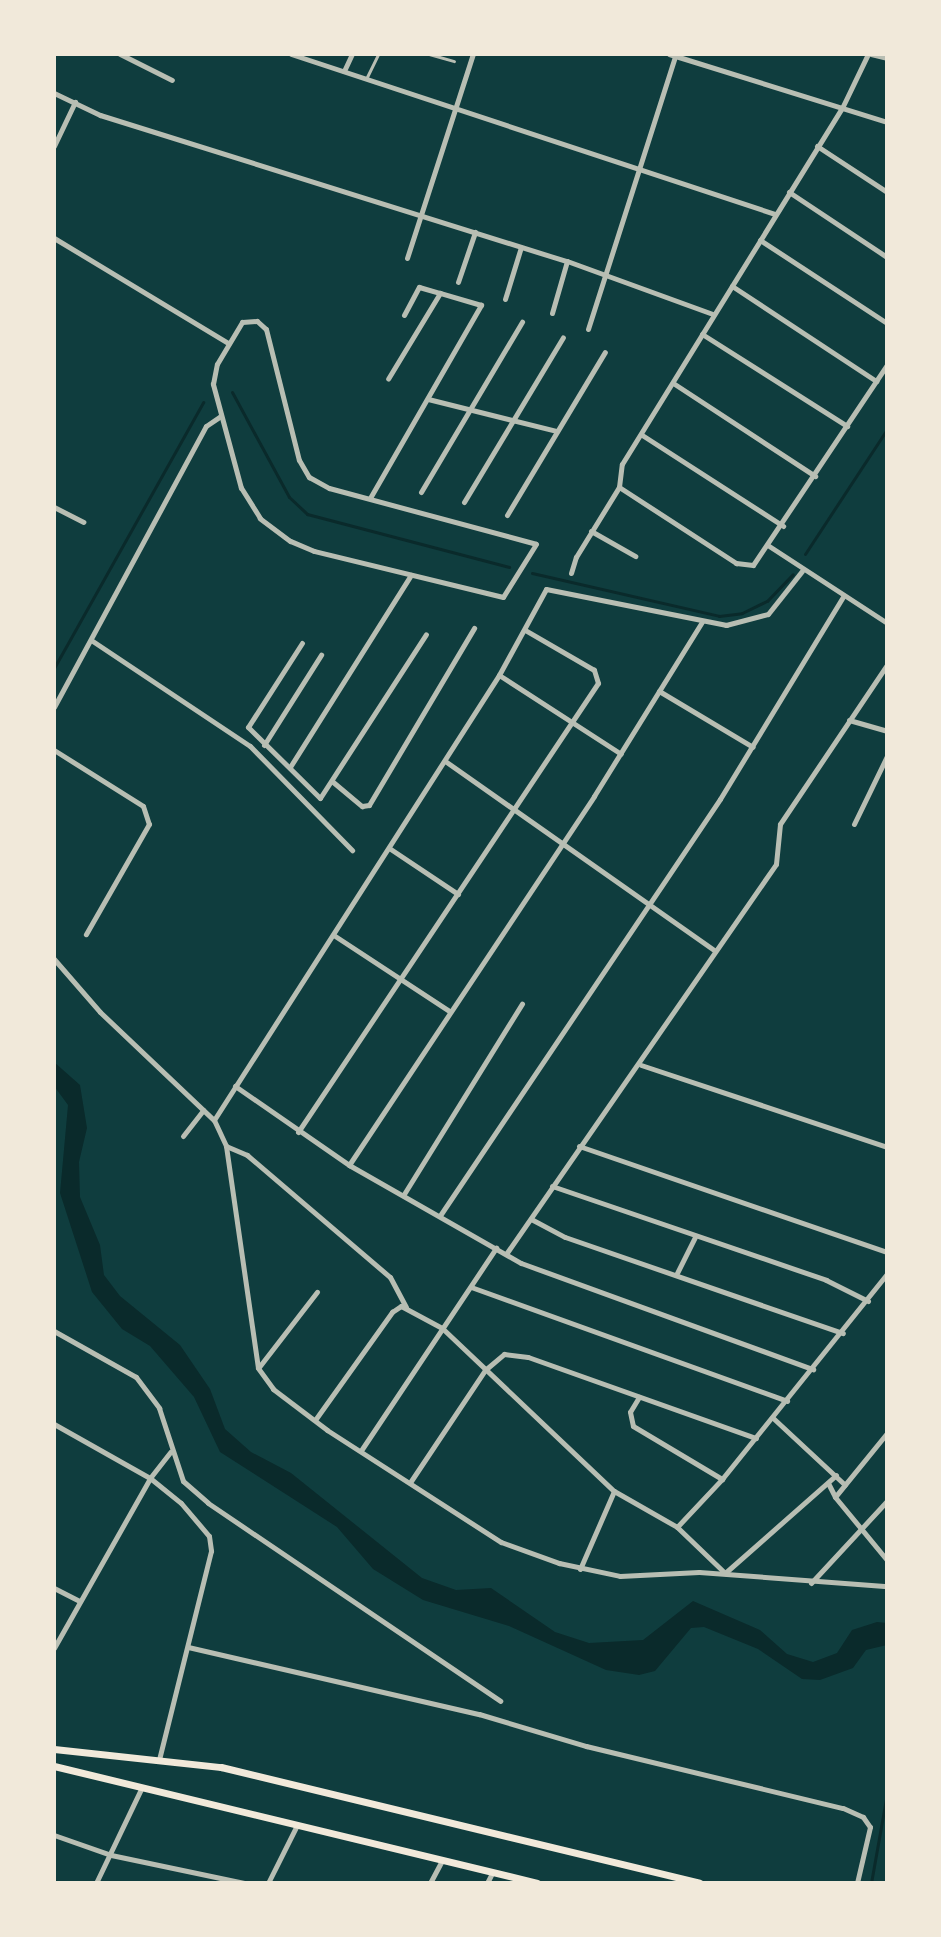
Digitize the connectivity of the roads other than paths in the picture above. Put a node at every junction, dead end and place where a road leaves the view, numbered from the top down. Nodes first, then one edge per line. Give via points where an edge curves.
1 (120, 54) edge
2 (291, 54) edge
3 (352, 54) edge
4 (378, 54) edge
5 (429, 54) edge
6 (473, 54) edge
7 (870, 54) edge
8 (673, 55) edge
9 (301, 56) edge
10 (887, 58) edge
11 (454, 61) dead end
12 (344, 71) junction
13 (366, 79) junction
14 (172, 80) dead end
15 (54, 93) edge
16 (75, 102) junction
17 (456, 107) junction
18 (842, 108) junction
19 (887, 122) edge
20 (54, 146) edge
21 (817, 146) junction
22 (638, 166) junction
23 (789, 192) junction
24 (887, 192) edge
25 (775, 214) junction
26 (421, 215) junction
27 (475, 232) junction
28 (54, 238) edge
29 (760, 240) junction
30 (521, 247) junction
31 (887, 257) edge
32 (407, 258) dead end
33 (567, 261) junction
34 (604, 273) junction
35 (458, 282) dead end
36 (732, 286) junction
37 (440, 293) junction
38 (505, 299) dead end
39 (552, 313) dead end
40 (713, 314) junction
41 (404, 315) dead end
42 (522, 322) dead end
43 (887, 323) edge
44 (588, 329) dead end
45 (702, 334) junction
46 (563, 337) dead end
47 (228, 343) junction
48 (605, 352) dead end
49 (887, 365) edge
50 (388, 379) dead end
51 (876, 381) junction
52 (673, 383) junction
53 (428, 399) junction
54 (470, 410) junction
55 (221, 416) junction
56 (513, 420) junction
57 (847, 426) junction
58 (556, 431) junction
59 (642, 435) junction
60 (815, 476) junction
61 (619, 487) junction
62 (421, 492) dead end
63 (370, 498) junction
64 (464, 502) dead end
65 (54, 507) edge
66 (507, 515) dead end
67 (83, 522) dead end
68 (783, 526) junction
69 (591, 531) junction
70 (769, 546) junction
71 (635, 556) dead end
72 (802, 571) junction
73 (571, 573) dead end
74 (411, 575) junction
75 (843, 597) junction
76 (702, 622) junction
77 (887, 623) edge
78 (474, 628) dead end
79 (525, 629) junction
80 (426, 634) dead end
81 (91, 640) junction
82 (302, 643) dead end
83 (321, 655) dead end
84 (887, 665) edge
85 (499, 675) junction
86 (659, 691) junction
87 (54, 707) edge
88 (849, 720) junction
89 (572, 723) junction
90 (887, 731) edge
91 (264, 745) junction
92 (753, 747) junction
93 (54, 750) edge
94 (621, 754) junction
95 (887, 756) edge
96 (445, 761) junction
97 (290, 767) junction
98 (333, 782) junction
99 (517, 810) junction
100 (854, 824) dead end
101 (563, 843) junction
102 (389, 848) junction
103 (352, 850) dead end
104 (458, 894) junction
105 (650, 901) junction
106 (86, 934) dead end
107 (335, 936) junction
108 (715, 951) junction
109 (54, 959) edge
110 (401, 981) junction
111 (522, 1004) dead end
112 (449, 1011) junction
113 (641, 1065) junction
114 (235, 1086) junction
115 (203, 1110) junction
116 (214, 1120) junction
117 (298, 1132) junction
118 (183, 1136) dead end
119 (226, 1146) junction
120 (579, 1146) junction
121 (887, 1147) edge
122 (349, 1165) junction
123 (552, 1186) junction
124 (404, 1194) junction
125 (441, 1214) junction
126 (531, 1219) junction
127 (695, 1237) junction
128 (496, 1248) junction
129 (887, 1252) edge
130 (506, 1254) junction
131 (887, 1274) edge
132 (676, 1275) junction
133 (471, 1287) junction
134 (317, 1292) dead end
135 (868, 1301) junction
136 (406, 1307) junction
137 (442, 1328) junction
138 (54, 1331) edge
139 (843, 1333) junction
140 (258, 1368) junction
141 (813, 1369) junction
142 (485, 1370) junction
143 (639, 1397) junction
144 (787, 1401) junction
145 (773, 1418) junction
146 (315, 1420) junction
147 (54, 1424) edge
148 (887, 1433) edge
149 (756, 1438) junction
150 (362, 1449) junction
151 (170, 1452) junction
152 (836, 1475) junction
153 (150, 1478) junction
154 (722, 1479) junction
155 (411, 1481) junction
156 (828, 1483) junction
157 (845, 1485) junction
158 (614, 1491) junction
159 (835, 1497) junction
160 (887, 1501) edge
161 (677, 1527) junction
162 (863, 1531) junction
163 (887, 1560) edge
164 (580, 1569) junction
165 (725, 1573) junction
166 (810, 1584) junction
167 (887, 1586) edge
168 (54, 1588) edge
169 (79, 1601) junction
170 (188, 1647) junction
171 (54, 1648) edge
172 (500, 1701) dead end
173 (54, 1749) edge
174 (159, 1760) junction
175 (54, 1766) edge
176 (142, 1787) junction
177 (298, 1824) junction
178 (54, 1835) edge
179 (111, 1855) junction
180 (442, 1860) junction
181 (492, 1873) junction
182 (96, 1883) edge
183 (244, 1883) edge
184 (268, 1883) edge
185 (430, 1883) edge
186 (487, 1883) edge
187 (537, 1883) edge
188 (699, 1883) edge
189 (857, 1883) edge

1 - 14 street
2 - 9 street
3 - 12 street
4 - 13 lane
5 - 11 lane
6 - 17 street
7 - 10 street
7 - 18 street
8 - 18 street
8 - 22 street
9 - 12 street
12 - 13 street
13 - 17 street
15 - 16 street
16 - 20 street
16 - 26 street via 100,115
17 - 22 street
17 - 26 street
18 - 19 street
18 - 21 street
21 - 23 street
21 - 24 street
22 - 25 street
22 - 34 street
23 - 25 street
23 - 31 street
25 - 29 street
26 - 27 street
26 - 32 street
27 - 30 street
27 - 35 street
28 - 47 street
29 - 36 street
29 - 43 street
30 - 33 street
30 - 38 street
33 - 34 street
33 - 39 street
34 - 40 street
34 - 44 street
36 - 40 street
36 - 51 street
37 - 41 street via 419,287
37 - 50 street
37 - 53 street via 482,308
40 - 45 street
42 - 54 street
45 - 52 street
45 - 57 street
46 - 56 street
47 - 55 street via 213,377
47 - 63 street via 242,322 264,326 305,472 322,485
48 - 58 street
49 - 51 street
51 - 57 street
52 - 59 street
52 - 60 street
53 - 54 street
53 - 63 street
54 - 56 street
54 - 62 street
55 - 74 street via 241,488 269,527 302,547
55 - 81 street via 206,426
56 - 58 street
56 - 64 street
57 - 60 street
58 - 66 street
59 - 61 street via 618,472
59 - 68 street
60 - 68 street
61 - 69 street
61 - 70 street via 749,566
63 - 74 street via 536,544 503,597
65 - 67 street
68 - 70 street
69 - 71 street
69 - 73 street
70 - 72 street
72 - 75 street
72 - 76 street via 768,614 726,625
74 - 97 street
75 - 77 street
75 - 92 street
76 - 79 street via 546,589
76 - 86 street
78 - 98 street via 369,805 362,806
79 - 85 street
79 - 89 street via 599,676
80 - 98 street
81 - 87 street
81 - 103 street via 250,746
82 - 91 street via 248,727
83 - 91 street
84 - 88 street
85 - 89 street
85 - 96 street
86 - 92 street
86 - 94 street
88 - 90 street
88 - 108 street via 780,824 781,852
89 - 94 street
89 - 99 street
91 - 97 street
92 - 105 street
93 - 106 street via 143,806 149,824
94 - 101 street
95 - 100 street
96 - 99 street
96 - 102 street
97 - 98 street via 320,798
99 - 101 street
99 - 104 street
101 - 105 street
101 - 112 street
102 - 104 street
102 - 107 street
104 - 110 street
105 - 108 street
105 - 125 street
107 - 110 street
107 - 114 street
108 - 113 street
109 - 115 street via 100,1012
110 - 112 street
110 - 117 street
111 - 124 street
112 - 122 street
113 - 120 street
113 - 121 street
114 - 116 street
114 - 117 street
115 - 116 street
115 - 118 street
116 - 119 street
117 - 122 street
119 - 136 street via 247,1155 390,1277
119 - 140 street
120 - 123 street
120 - 129 street
122 - 124 street
123 - 126 street
123 - 127 street
124 - 125 street
125 - 128 street
126 - 130 street
126 - 132 street via 565,1237
127 - 132 street
127 - 135 street via 826,1280
128 - 130 street
128 - 133 street
130 - 141 street via 564,1281
131 - 135 street
132 - 139 street
133 - 137 street
133 - 144 street
134 - 140 street
135 - 139 street
136 - 137 street
136 - 146 street via 392,1312
137 - 142 street
137 - 150 street
138 - 151 street via 136,1377 159,1408
139 - 141 street
140 - 146 street via 273,1389
141 - 144 street
142 - 143 street via 507,1354
142 - 155 street
142 - 158 street
143 - 149 street
143 - 154 street via 630,1412 633,1426
144 - 145 street
145 - 149 street
145 - 152 street
146 - 150 street
147 - 153 street
148 - 157 street
149 - 154 street
150 - 155 street
151 - 153 street
151 - 172 street via 183,1481 208,1503
152 - 156 street
152 - 157 street
153 - 169 street
153 - 170 street via 191,1513 210,1541
154 - 161 street
155 - 164 street via 501,1542
156 - 159 street
156 - 165 street
157 - 159 street
158 - 161 street
158 - 164 street
159 - 162 street
160 - 162 street
161 - 165 street
162 - 163 street
162 - 166 street
164 - 165 street via 620,1576
165 - 166 street
166 - 167 street
168 - 169 street
169 - 171 street
170 - 174 street
170 - 189 street via 479,1714 586,1746 843,1808 870,1827
173 - 174 main road
174 - 188 main road via 221,1767
175 - 176 main road
176 - 177 main road
176 - 179 street
177 - 180 main road
177 - 184 street
178 - 179 street
179 - 182 street
179 - 183 street
180 - 181 main road
180 - 185 street
181 - 186 street
181 - 187 main road

